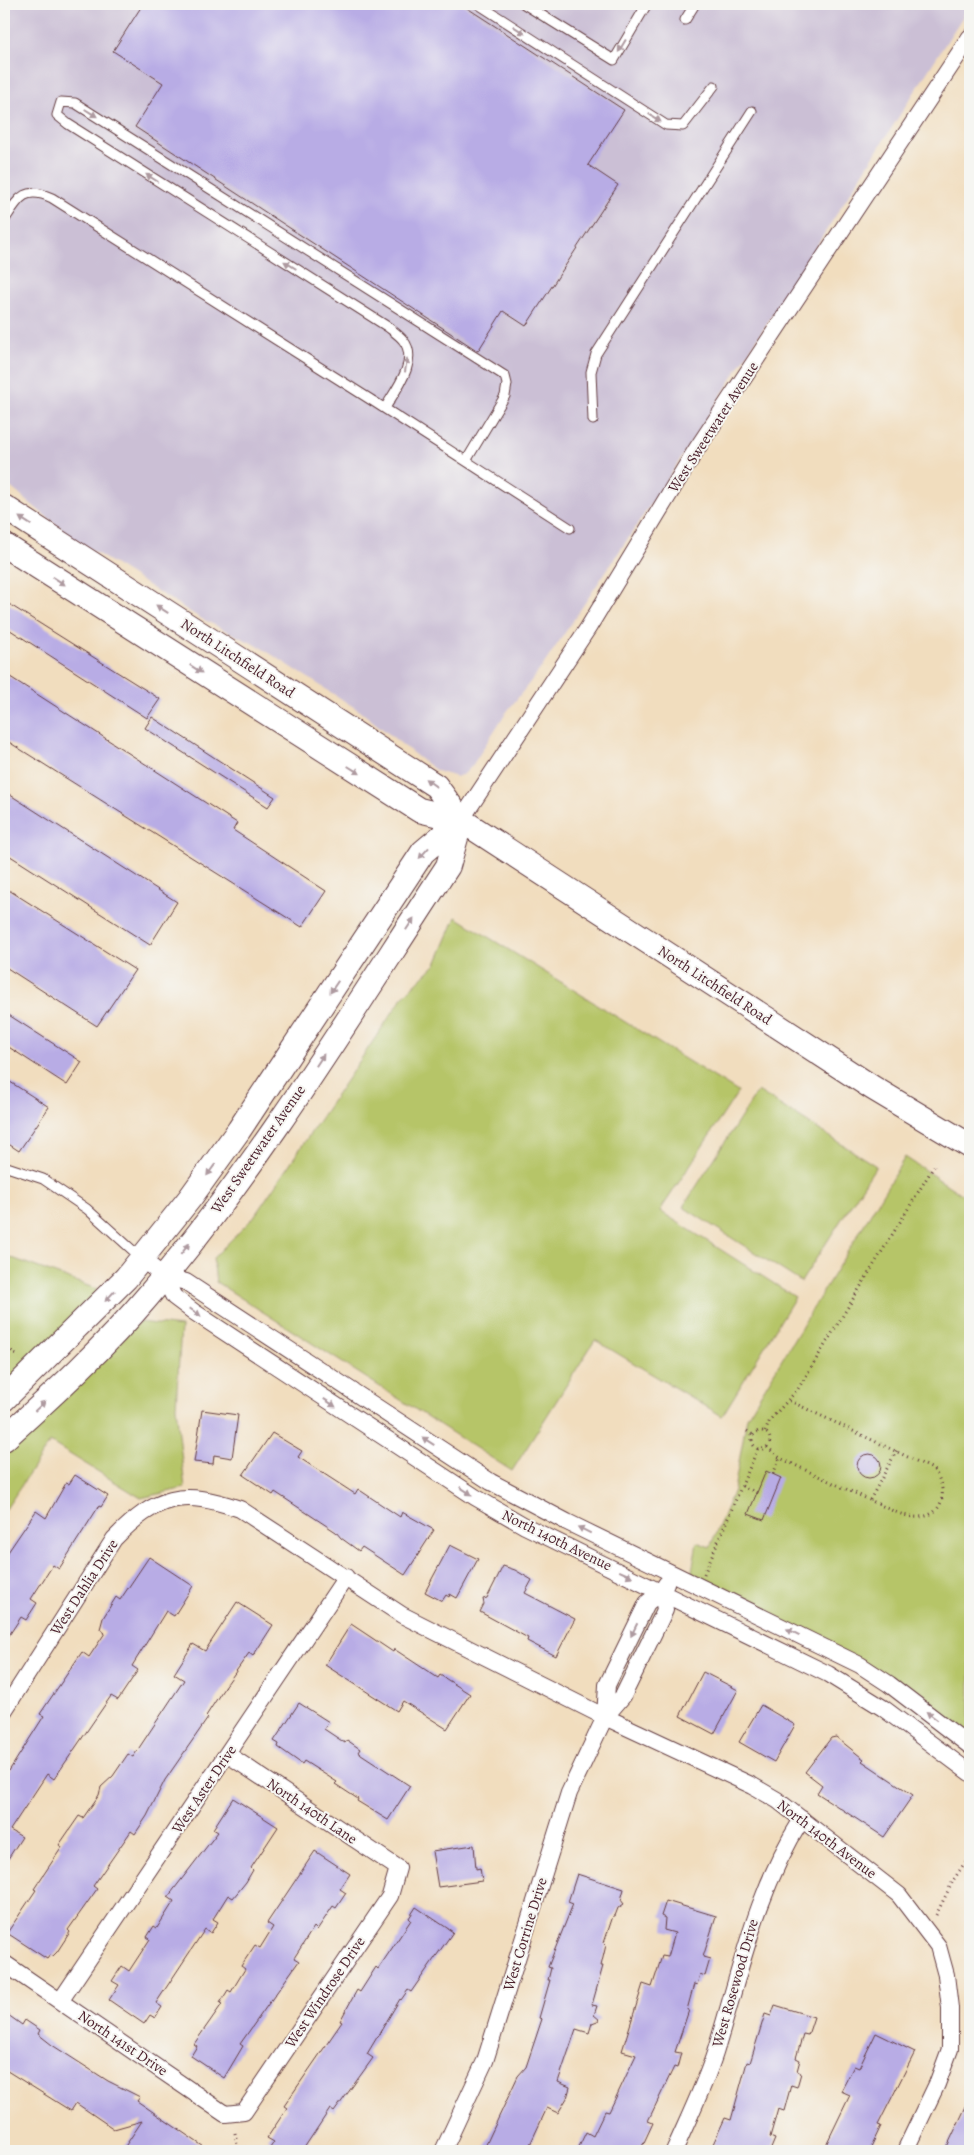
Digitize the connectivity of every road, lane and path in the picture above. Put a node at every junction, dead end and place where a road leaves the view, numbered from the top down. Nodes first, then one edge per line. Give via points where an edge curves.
1 (478, 4) edge
2 (524, 4) edge
3 (647, 4) edge
4 (695, 4) edge
5 (685, 20) dead end
6 (970, 37) edge
7 (714, 86) dead end
8 (752, 111) dead end
9 (4, 221) edge
10 (385, 408) junction
11 (593, 420) dead end
12 (466, 460) junction
13 (4, 507) edge
14 (570, 528) dead end
15 (4, 545) edge
16 (461, 820) junction
17 (970, 1146) edge
18 (936, 1163) dead end
19 (4, 1166) edge
20 (142, 1259) junction
21 (163, 1276) junction
22 (4, 1344) edge
23 (19, 1358) dead end
24 (4, 1399) edge
25 (788, 1400) junction
26 (747, 1431) dead end
27 (765, 1432) junction
28 (753, 1435) junction
29 (4, 1439) edge
30 (767, 1447) junction
31 (758, 1448) junction
32 (897, 1450) junction
33 (780, 1458) junction
34 (773, 1474) dead end
35 (742, 1486) junction
36 (757, 1493) dead end
37 (191, 1496) joint
38 (870, 1500) junction
39 (671, 1573) junction
40 (704, 1574) dead end
41 (346, 1577) junction
42 (662, 1591) junction
43 (4, 1711) edge
44 (605, 1717) junction
45 (970, 1746) edge
46 (227, 1754) junction
47 (970, 1774) edge
48 (802, 1819) junction
49 (970, 1856) edge
50 (398, 1868) joint
51 (936, 1915) dead end
52 (4, 1963) edge
53 (61, 2000) junction
54 (244, 2112) joint
55 (234, 2133) dead end
56 (238, 2151) edge
57 (443, 2151) edge
58 (674, 2151) edge
59 (905, 2151) edge

1 -> 7 lane via 666,125 682,126
3 -> 2 lane via 614,60
4 - 5 lane
6 - 16 street, West Sweetwater Avenue via 696,450 588,628
8 - 11 lane via 596,354 591,372
9 - 10 lane via 21,196 40,192
10 - 12 lane
10 -> 12 lane via 406,371 404,341 388,327 68,124 57,115 61,102 75,103 505,376 505,396
12 - 14 lane
16 -> 13 main road, North Litchfield Road via 436,786
15 -> 16 main road, North Litchfield Road via 419,810
16 - 17 main road, North Litchfield Road via 873,1088
16 -> 20 main road, West Sweetwater Avenue via 424,852 239,1130
21 -> 16 main road, West Sweetwater Avenue via 248,1166 448,866
18 - 25 path via 798,1389
19 - 20 lane via 43,1179 87,1209
20 - 21 street, North 140th Avenue
20 -> 24 main road, West Sweetwater Avenue via 96,1311
29 -> 21 main road, West Sweetwater Avenue via 128,1320
39 -> 21 street, North 140th Avenue via 492,1482 186,1282
21 -> 42 street, North 140th Avenue via 174,1297 194,1312 475,1497 525,1526
22 - 23 path
25 - 27 path via 770,1420
25 - 32 path
26 - 28 path
27 - 28 path via 758,1431
27 - 30 path via 770,1438
28 - 31 path via 753,1444
30 - 31 path
30 - 33 path
31 - 35 path
32 - 38 path
32 - 38 path via 933,1469 941,1478 944,1489 942,1501 922,1517 910,1517
33 - 34 path
33 - 38 path
35 - 36 path
35 - 40 path
37 - 41 street, North 140th Avenue via 216,1500 240,1509
37 - 43 street, West Dahlia Drive via 157,1504 135,1518 114,1539
39 - 42 street, West Corrine Drive
45 -> 39 street, North 140th Avenue via 860,1665
41 - 44 street, North 140th Avenue via 402,1615
41 - 46 street, West Aster Drive
42 - 44 street, West Corrine Drive via 647,1603 607,1685
42 - 47 street, North 140th Avenue via 859,1692
44 - 48 street, North 140th Avenue via 753,1786
44 - 57 street, West Corrine Drive via 569,1793 485,2061
46 - 50 street, North 140th Lane
46 - 53 street, West Aster Drive
48 - 58 street, West Rosewood Drive via 767,1883 714,2054
48 - 59 street, North 140th Avenue via 899,1895 938,1946 950,2008 950,2049
49 - 51 path via 954,1878
50 - 54 street, West Windrose Drive via 390,1896
52 - 53 street, North 141st Drive
53 - 54 street, North 141st Drive via 225,2114
55 - 56 path

